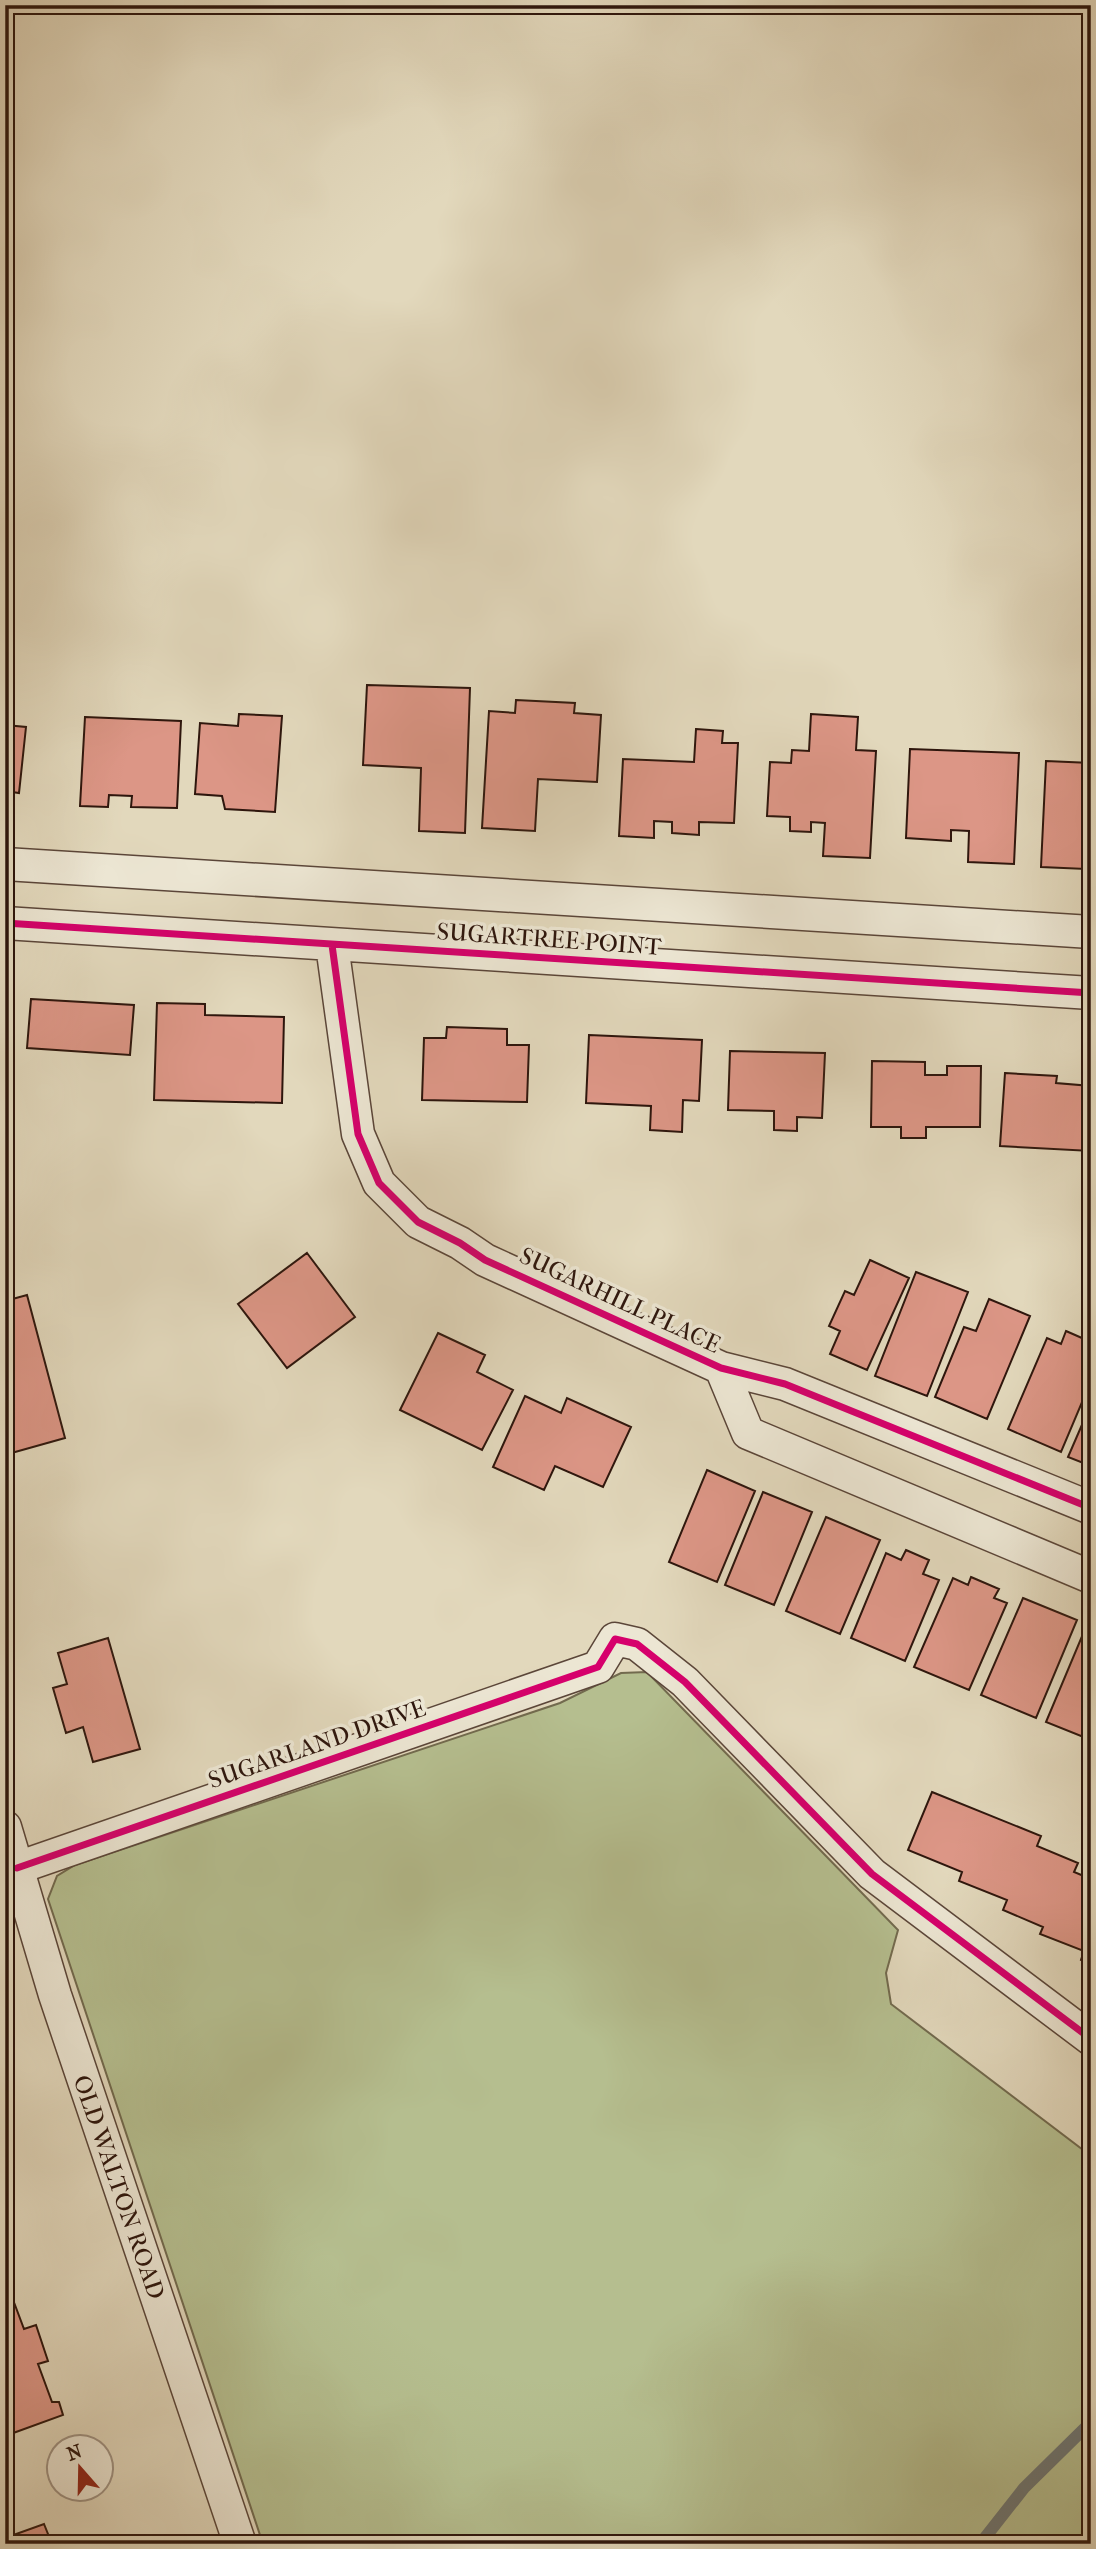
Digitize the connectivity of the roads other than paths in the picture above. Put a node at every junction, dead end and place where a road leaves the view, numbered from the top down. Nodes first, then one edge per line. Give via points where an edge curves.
1 (5, 864) edge
2 (5, 923) edge
3 (1091, 932) edge
4 (332, 945) junction
5 (1091, 993) edge
6 (721, 1368) junction
7 (1091, 1508) edge
8 (1091, 1577) edge
9 (5, 1827) edge
10 (17, 1868) junction
11 (1091, 2039) edge
12 (240, 2544) edge

1 - 3 street, SUGARTREE POINT
2 - 4 street, SUGARTREE POINT
4 - 5 street, SUGARTREE POINT
4 - 6 street, SUGARHILL PLACE via 359,1134 379,1182 418,1222 485,1260
6 - 7 street, SUGARHILL PLACE via 785,1384
6 - 8 street, SUGARHILL PLACE via 748,1433
9 - 10 street, OLD WALTON ROAD
10 - 11 street, SUGARLAND DRIVE via 598,1667 615,1639 637,1644 685,1682 872,1874
10 - 12 street, OLD WALTON ROAD via 55,1995

